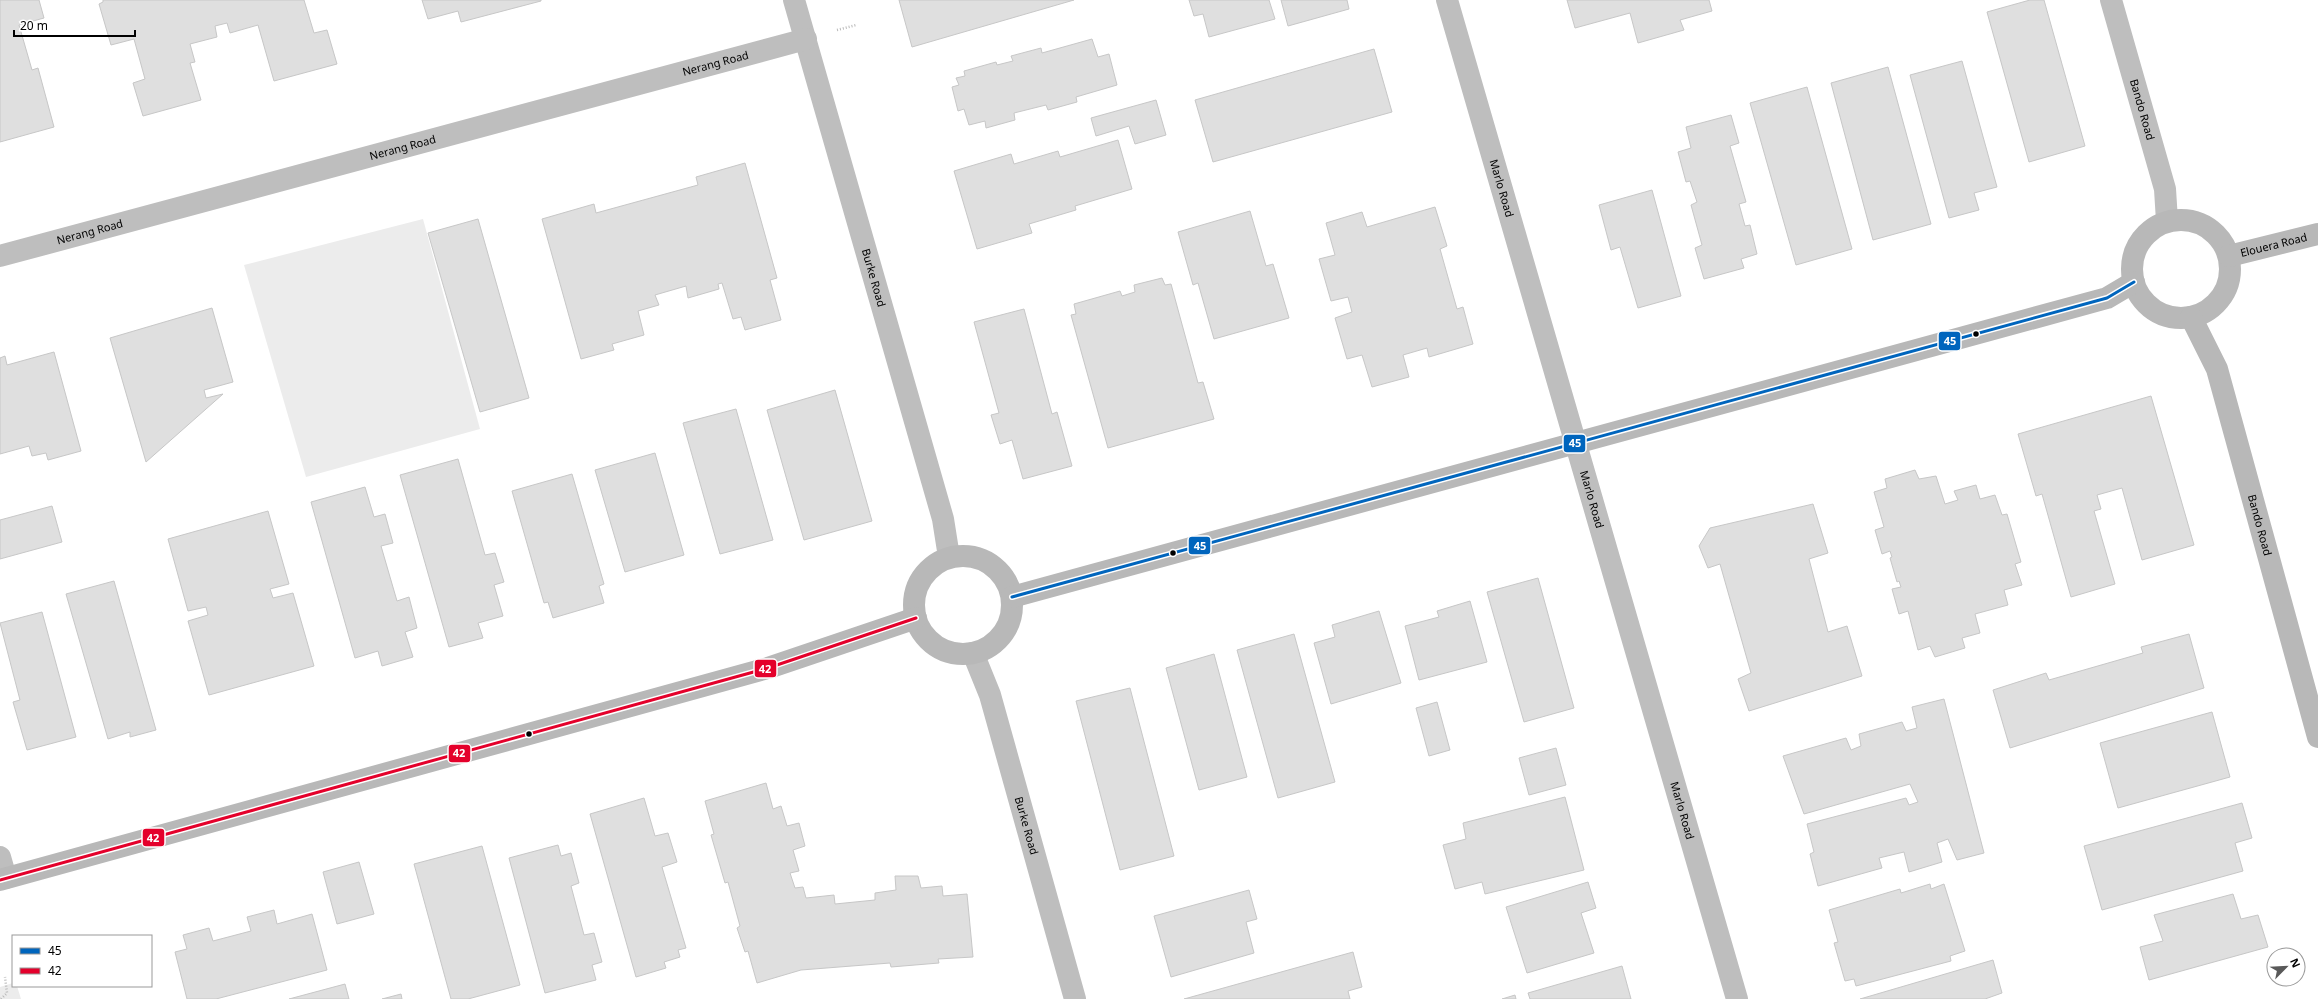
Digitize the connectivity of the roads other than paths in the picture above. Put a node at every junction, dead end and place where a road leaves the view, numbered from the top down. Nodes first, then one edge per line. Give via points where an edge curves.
1 (794, 0) edge
2 (1447, 0) edge
3 (2110, 0) edge
4 (806, 38) junction
5 (2167, 221) junction
6 (2318, 234) edge
7 (0, 256) edge
8 (2229, 256) junction
9 (2134, 282) junction
10 (2191, 317) junction
11 (1577, 444) junction
12 (949, 557) junction
13 (1012, 598) junction
14 (916, 618) junction
15 (973, 653) junction
16 (2318, 738) edge
17 (0, 857) edge
18 (3, 879) edge
19 (1075, 999) edge
20 (1737, 999) edge

1 - 4 street, Burke Road
2 - 11 street, Marlo Road
3 - 5 street, Bando Road via 2164,189
4 - 7 street, Nerang Road
4 - 12 street, Burke Road via 943,519
5 - 8 street via 2183,219 2198,222 2222,241
5 - 9 street via 2154,227 2142,238 2135,252 2132,267
6 - 8 street, Elouera Road
8 - 10 street via 2231,271 2227,287 2218,301 2206,311
9 - 10 street via 2140,295 2162,314 2176,318
9 - 11 street via 2107,298
10 - 16 street, Bando Road via 2217,369
11 - 13 street via 1172,552
11 - 20 street, Marlo Road
12 - 13 street via 977,558 996,568 1006,582
12 - 14 street via 936,563 924,574 914,602
13 - 15 street via 1012,613 1003,633 987,648
14 - 15 street via 931,643 958,654
14 - 18 street via 768,668
15 - 19 street, Burke Road via 990,695
17 - 18 street

